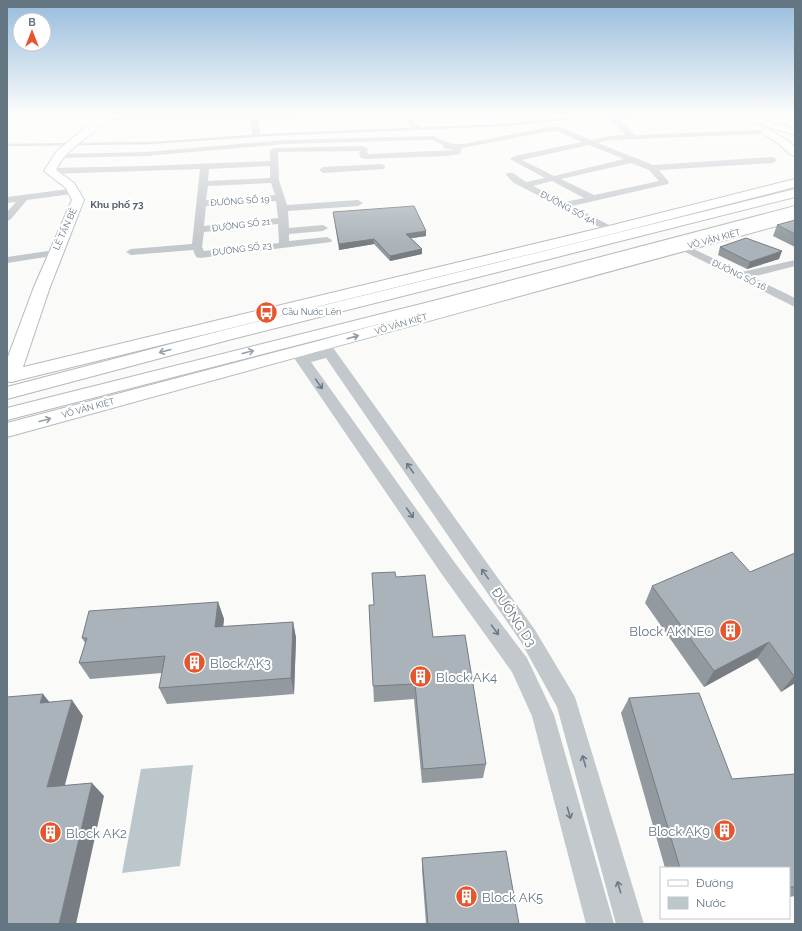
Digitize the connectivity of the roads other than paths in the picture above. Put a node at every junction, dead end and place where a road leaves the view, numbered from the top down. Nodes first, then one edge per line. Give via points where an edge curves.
1 (58, 157) edge
2 (274, 157) edge
3 (364, 157) edge
4 (386, 157) edge
5 (521, 157) edge
6 (626, 157) edge
7 (379, 158) junction
8 (632, 160) junction
9 (772, 160) dead end
10 (274, 163) junction
11 (205, 166) junction
12 (652, 168) junction
13 (323, 170) dead end
14 (50, 171) junction
15 (510, 175) dead end
16 (553, 178) junction
17 (275, 180) junction
18 (795, 183) edge
19 (204, 184) junction
20 (526, 185) junction
21 (76, 191) junction
22 (795, 194) edge
23 (24, 198) junction
24 (279, 198) junction
25 (592, 198) junction
26 (7, 200) edge
27 (357, 200) dead end
28 (201, 203) junction
29 (564, 205) junction
30 (282, 208) junction
31 (795, 210) edge
32 (795, 217) edge
33 (7, 218) edge
34 (282, 220) junction
35 (323, 228) dead end
36 (199, 230) junction
37 (611, 230) junction
38 (284, 231) junction
39 (327, 240) dead end
40 (284, 244) junction
41 (683, 247) junction
42 (199, 251) junction
43 (131, 252) dead end
44 (55, 253) junction
45 (7, 260) edge
46 (793, 264) edge
47 (742, 276) junction
48 (795, 303) edge
49 (266, 314) junction
50 (230, 334) junction
51 (327, 349) junction
52 (299, 356) junction
53 (247, 365) junction
54 (8, 382) edge
55 (89, 393) junction
56 (7, 414) edge
57 (7, 430) edge
58 (600, 924) edge
59 (630, 924) edge

1 - 14 main road
2 - 10 street
3 - 7 street
4 - 7 street
5 - 16 street via 514,159
6 - 8 street
7 - 13 street via 382,167
8 - 12 street
8 - 16 street
9 - 12 street
10 - 11 street
10 - 17 street
11 - 14 street
11 - 19 street
12 - 25 street via 665,182
14 - 21 main road, LÊ TẤN BÊ via 57,178 69,183
15 - 20 street, ĐƯỜNG SỐ 4A
16 - 20 street
16 - 25 street
17 - 19 street
17 - 24 street
18 - 37 main road
19 - 28 street
20 - 29 street, ĐƯỜNG SỐ 4A
21 - 23 street
21 - 44 main road, LÊ TẤN BÊ via 78,200
22 - 50 main road
23 - 26 street
23 - 33 street
24 - 28 street, ĐƯỜNG SỐ 19
24 - 30 street
25 - 29 street
27 - 30 street
28 - 36 street
29 - 37 street, ĐƯỜNG SỐ 4A
30 - 34 street
55 -> 31 main road, VÕ VĂN KIỆT
32 - 41 main road, VÕ VĂN KIỆT
34 - 36 street, ĐƯỜNG SỐ 21
34 - 38 street
35 - 38 street
36 - 42 street
37 - 49 main road
38 - 40 street
39 - 40 street, ĐƯỜNG SỐ 23
40 - 42 street, ĐƯỜNG SỐ 23
41 - 47 street, ĐƯỜNG SỐ 16
51 -> 41 main road, VÕ VĂN KIỆT via 531,287
42 - 43 street, ĐƯỜNG SỐ 23
44 - 45 street
44 - 54 main road, LÊ TẤN BÊ via 24,332
46 - 47 street
47 - 48 street, ĐƯỜNG SỐ 16
49 - 50 main road
49 - 54 main road
50 -> 54 main road via 38,385
51 - 52 main road, VÕ VĂN KIỆT
59 -> 51 street, ĐƯỜNG D3 via 568,704 528,636
52 - 53 main road, VÕ VĂN KIỆT
52 -> 58 street, ĐƯỜNG D3 via 448,568 520,665 543,715
53 - 55 main road
57 -> 53 main road, VÕ VĂN KIỆT
55 - 56 main road, VÕ VĂN KIỆT

